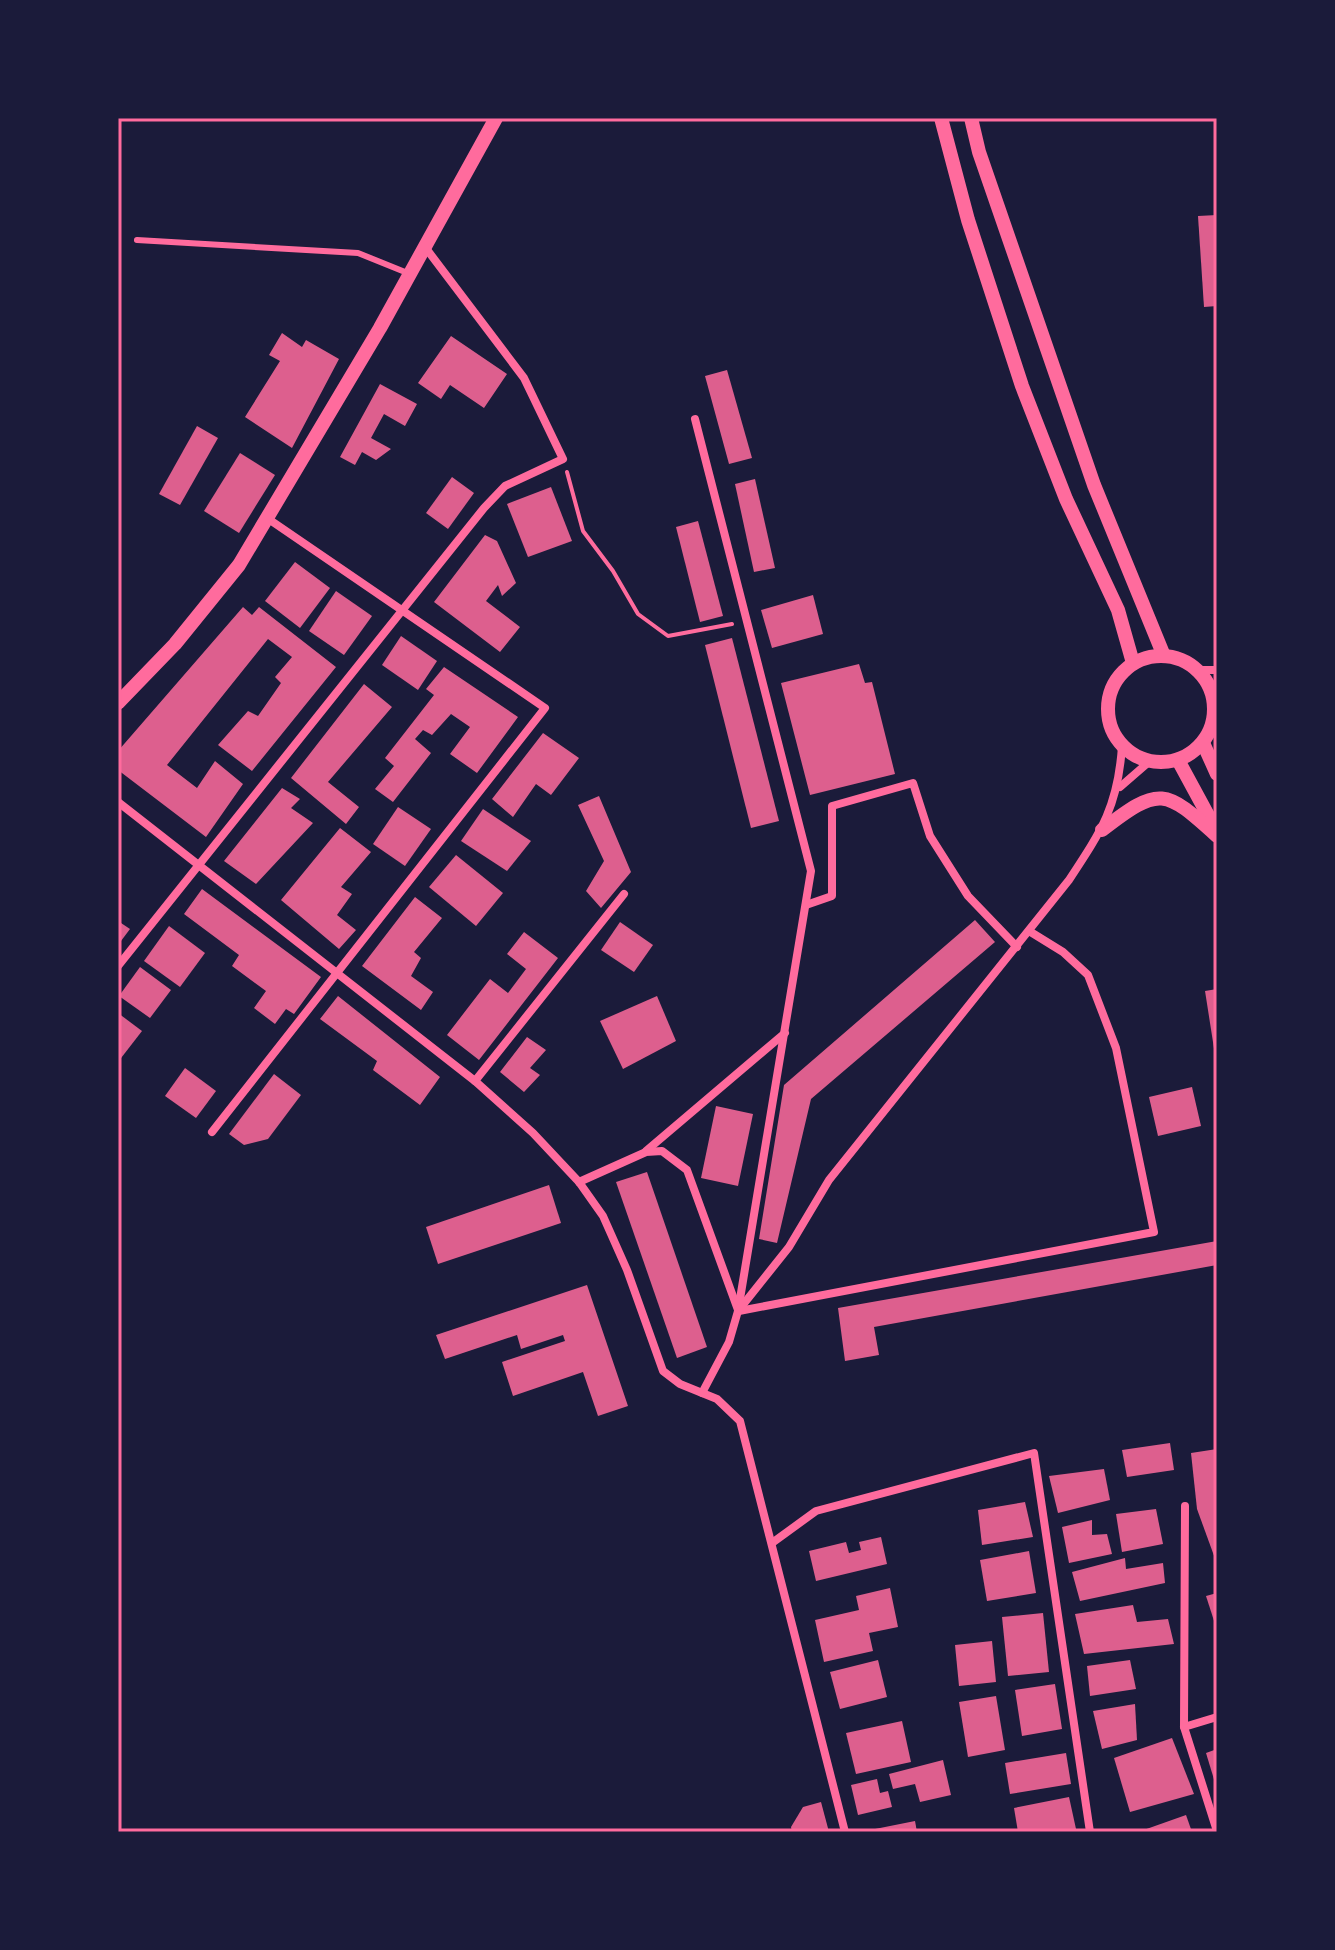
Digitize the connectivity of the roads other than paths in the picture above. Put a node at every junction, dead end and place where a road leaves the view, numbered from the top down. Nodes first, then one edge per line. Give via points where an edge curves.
1 (496, 118) edge
2 (941, 118) edge
3 (971, 118) edge
4 (137, 240) dead end
5 (425, 247) junction
6 (410, 274) junction
7 (695, 419) dead end
8 (267, 518) junction
9 (400, 610) junction
10 (1164, 656) junction
11 (1133, 663) junction
12 (1198, 670) junction
13 (1217, 670) edge
14 (118, 703) edge
15 (1216, 709) edge
16 (1203, 743) junction
17 (1122, 746) junction
18 (1178, 760) junction
19 (1150, 761) junction
20 (1217, 774) edge
21 (1120, 787) junction
22 (118, 802) edge
23 (1102, 830) junction
24 (1217, 834) edge
25 (197, 866) junction
26 (624, 894) dead end
27 (806, 905) junction
28 (1029, 931) junction
29 (1017, 947) junction
30 (118, 966) edge
31 (337, 974) junction
32 (785, 1032) junction
33 (475, 1081) junction
34 (212, 1132) dead end
35 (646, 1152) junction
36 (579, 1182) junction
37 (738, 1311) junction
38 (702, 1393) junction
39 (1185, 1506) dead end
40 (772, 1543) junction
41 (1217, 1717) edge
42 (1184, 1727) junction
43 (1217, 1831) edge
44 (845, 1832) edge
45 (1090, 1832) edge

1 - 5 street
2 - 11 street via 1022,386 1066,499 1118,610
3 - 10 street via 1045,351
4 - 6 lane via 358,253
5 - 6 street
5 - 9 street via 524,378 563,459 505,486
6 - 8 street
7 - 27 street via 811,871
8 - 9 street
8 - 14 street via 239,565
9 - 25 street
9 - 31 street via 545,708
10 - 11 street
10 - 12 street
11 - 17 street via 1120,675 1108,704 1113,732
12 - 13 street
12 - 15 street via 1209,684
15 - 16 street
16 - 18 street
16 - 20 street
17 - 19 street
17 - 21 street
18 - 19 street
18 - 24 street
19 - 21 street
21 - 23 street
22 - 25 street
23 - 24 street via 1155,798 1189,808
23 - 28 street
25 - 30 street
25 - 31 street
26 - 33 street
27 - 29 street via 832,896 832,806 913,783 930,836 968,896
27 - 32 street
28 - 29 street
28 - 37 street via 1088,975 1116,1048 1154,1232
29 - 37 street via 829,1180 789,1247
31 - 33 street
31 - 34 street
32 - 35 street
32 - 37 street
33 - 36 street
35 - 36 street
35 - 37 street via 662,1151 687,1170
36 - 38 street via 603,1216 663,1371
37 - 38 street via 729,1342
38 - 40 street via 717,1399 740,1421
39 - 42 street
40 - 44 street
40 - 45 street via 816,1511 1034,1453
41 - 42 street
42 - 43 street

